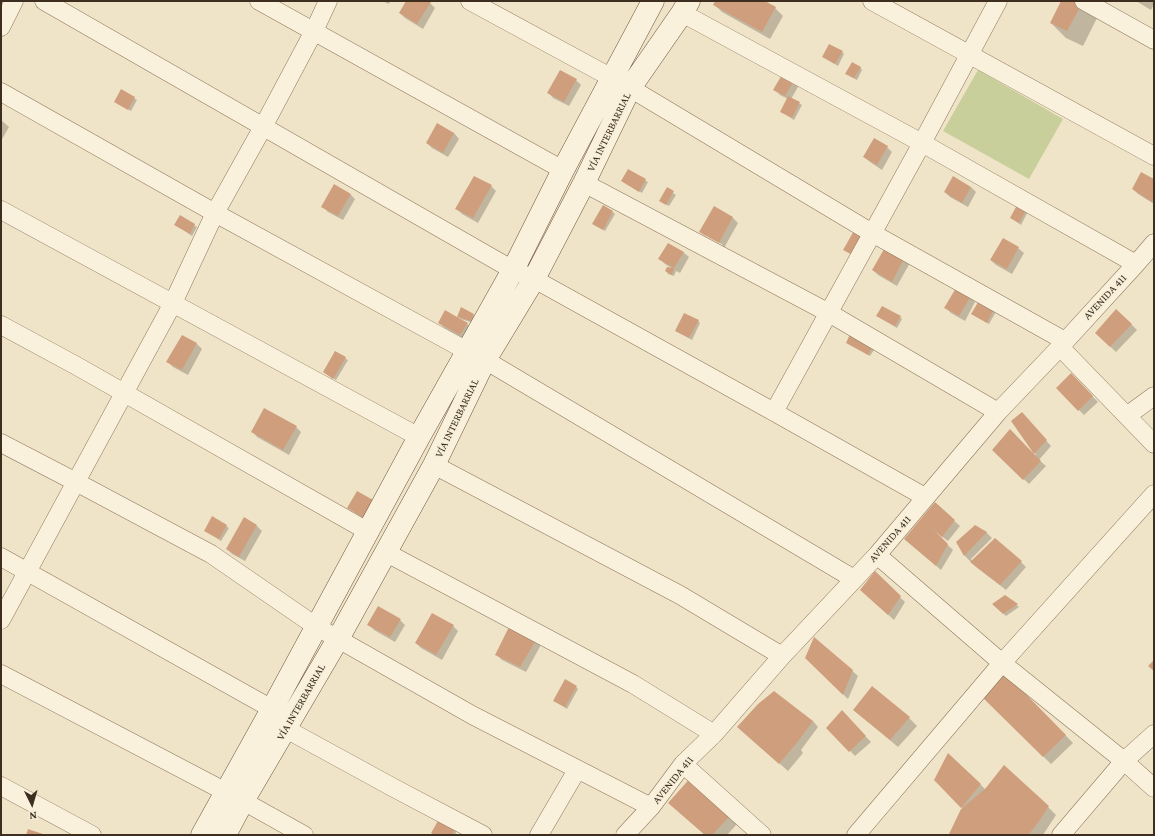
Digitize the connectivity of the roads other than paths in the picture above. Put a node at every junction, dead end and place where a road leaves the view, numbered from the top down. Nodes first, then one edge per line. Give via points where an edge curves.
1 (14, 1) edge
2 (44, 1) edge
3 (259, 1) edge
4 (328, 1) edge
5 (470, 1) edge
6 (653, 1) edge
7 (872, 1) edge
8 (998, 1) edge
9 (1084, 1) edge
10 (685, 7) edge
11 (1, 27) edge
12 (314, 31) junction
13 (1154, 40) edge
14 (969, 55) junction
15 (621, 83) junction
16 (1, 92) edge
17 (263, 127) junction
18 (922, 143) junction
19 (1154, 156) edge
20 (563, 170) junction
21 (584, 183) junction
22 (1, 210) edge
23 (215, 213) junction
24 (872, 232) junction
25 (1153, 245) edge
26 (1136, 264) junction
27 (513, 270) junction
28 (534, 279) junction
29 (173, 303) junction
30 (829, 313) junction
31 (1, 325) edge
32 (1062, 344) junction
33 (476, 356) junction
34 (124, 393) junction
35 (1154, 396) edge
36 (774, 412) junction
37 (998, 412) junction
38 (1128, 415) junction
39 (419, 437) junction
40 (1, 443) edge
41 (1154, 444) edge
42 (434, 466) junction
43 (76, 482) junction
44 (1154, 494) edge
45 (925, 498) junction
46 (369, 532) junction
47 (385, 552) junction
48 (877, 555) junction
49 (1, 557) edge
50 (28, 571) junction
51 (854, 579) junction
52 (1, 620) edge
53 (317, 627) junction
54 (338, 639) junction
55 (782, 656) junction
56 (1002, 663) junction
57 (1, 674) edge
58 (272, 709) junction
59 (286, 729) junction
60 (714, 734) junction
61 (1154, 734) edge
62 (1124, 760) junction
63 (683, 764) junction
64 (577, 770) junction
65 (1, 786) edge
66 (1154, 788) edge
67 (234, 796) junction
68 (652, 807) junction
69 (92, 835) edge
70 (202, 835) edge
71 (225, 835) edge
72 (304, 835) edge
73 (484, 835) edge
74 (539, 835) edge
75 (625, 835) edge
76 (762, 835) edge
77 (856, 835) edge
78 (1061, 835) edge

1 - 11 street
2 - 17 street
3 - 12 street
4 - 12 street
5 - 15 street
6 - 15 main road, VÍA INTERBARRIAL
7 - 14 street
8 - 14 street
9 - 13 street
10 - 15 main road, VÍA INTERBARRIAL
10 - 18 street
12 - 17 street
12 - 20 street
14 - 18 street
14 - 19 street
15 - 20 main road, VÍA INTERBARRIAL
15 - 21 main road, VÍA INTERBARRIAL
15 - 24 street
16 - 23 street
17 - 23 street
17 - 27 street
18 - 24 street
18 - 26 street
20 - 27 main road, VÍA INTERBARRIAL
21 - 28 main road, VÍA INTERBARRIAL
21 - 30 street
22 - 29 street
23 - 29 street
23 - 33 street
24 - 30 street
24 - 32 street
25 - 26 street, AVENIDA 411
26 - 32 street, AVENIDA 411
27 - 28 street
27 - 33 main road, VÍA INTERBARRIAL
28 - 33 main road, VÍA INTERBARRIAL
28 - 36 street
29 - 34 street
29 - 39 street
30 - 36 street
30 - 37 street
31 - 34 street
32 - 37 street, AVENIDA 411
32 - 38 street
33 - 39 main road, VÍA INTERBARRIAL
33 - 42 main road, VÍA INTERBARRIAL
33 - 51 street
34 - 43 street
34 - 46 street
35 - 38 street
36 - 45 street
37 - 45 street, AVENIDA 411
38 - 41 street
39 - 46 main road, VÍA INTERBARRIAL
40 - 43 street
42 - 47 main road, VÍA INTERBARRIAL
42 - 55 street via 680,595
43 - 50 street
43 - 53 street via 211,554
44 - 56 street
45 - 48 street, AVENIDA 411
46 - 53 main road, VÍA INTERBARRIAL
47 - 54 main road, VÍA INTERBARRIAL
47 - 60 street via 633,684
48 - 51 street, AVENIDA 411
48 - 56 street
49 - 50 street
50 - 52 street
50 - 58 street
51 - 55 street, AVENIDA 411
53 - 54 street
53 - 58 main road, VÍA INTERBARRIAL
54 - 59 main road, VÍA INTERBARRIAL
54 - 64 street via 472,715
55 - 60 street, AVENIDA 411
56 - 62 street
56 - 77 street
57 - 67 street
58 - 67 main road, VÍA INTERBARRIAL
59 - 67 main road, VÍA INTERBARRIAL
59 - 73 street
60 - 63 street, AVENIDA 411
61 - 62 street
62 - 66 street
62 - 78 street
63 - 68 street, AVENIDA 411
63 - 76 street
64 - 68 street
64 - 74 street
65 - 69 street
67 - 70 main road, VÍA INTERBARRIAL
67 - 71 main road, VÍA INTERBARRIAL
67 - 72 street
68 - 75 street, AVENIDA 411

